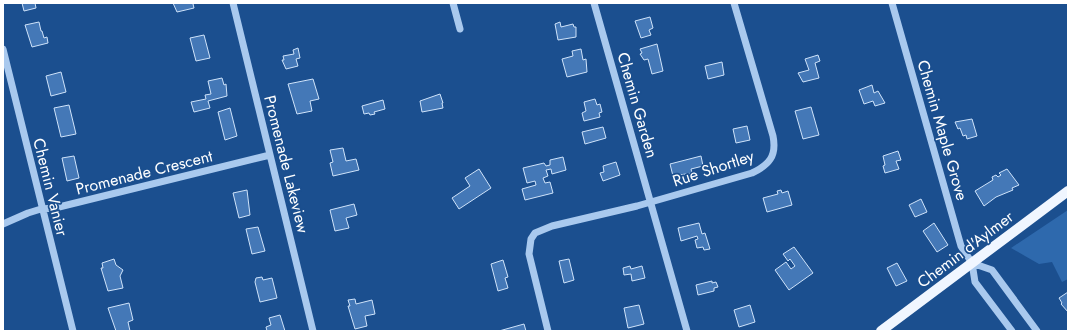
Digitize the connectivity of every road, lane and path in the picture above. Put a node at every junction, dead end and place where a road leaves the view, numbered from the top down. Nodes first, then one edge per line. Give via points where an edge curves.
1 (233, 3) edge
2 (453, 3) edge
3 (594, 3) edge
4 (734, 3) edge
5 (892, 3) edge
6 (460, 29) dead end
7 (3, 49) edge
8 (270, 155) junction
9 (1068, 191) edge
10 (651, 202) junction
11 (41, 209) junction
12 (3, 224) edge
13 (972, 263) junction
14 (73, 331) edge
15 (313, 331) edge
16 (548, 331) edge
17 (687, 331) edge
18 (881, 331) edge
19 (1012, 331) edge
20 (1036, 331) edge

1 - 8 street, Promenade Lakeview
2 - 6 street
3 - 10 street, Chemin Garden
4 - 10 street, Rue Shortley via 773,136 773,157 763,168 752,173
5 - 13 street, Chemin Maple Grove via 961,246
7 - 11 street, Chemin Vanier
8 - 11 street, Promenade Crescent via 55,208
8 - 15 street, Promenade Lakeview
9 - 13 main road, Chemin d'Aylmer
10 - 16 street, Rue Shortley via 544,228 531,239 528,247 530,263
10 - 17 street, Chemin Garden
11 - 12 street, Promenade Crescent
11 - 14 street, Chemin Vanier
13 - 18 main road, Chemin d'Aylmer
13 - 19 street via 975,282
13 - 20 street via 992,270

